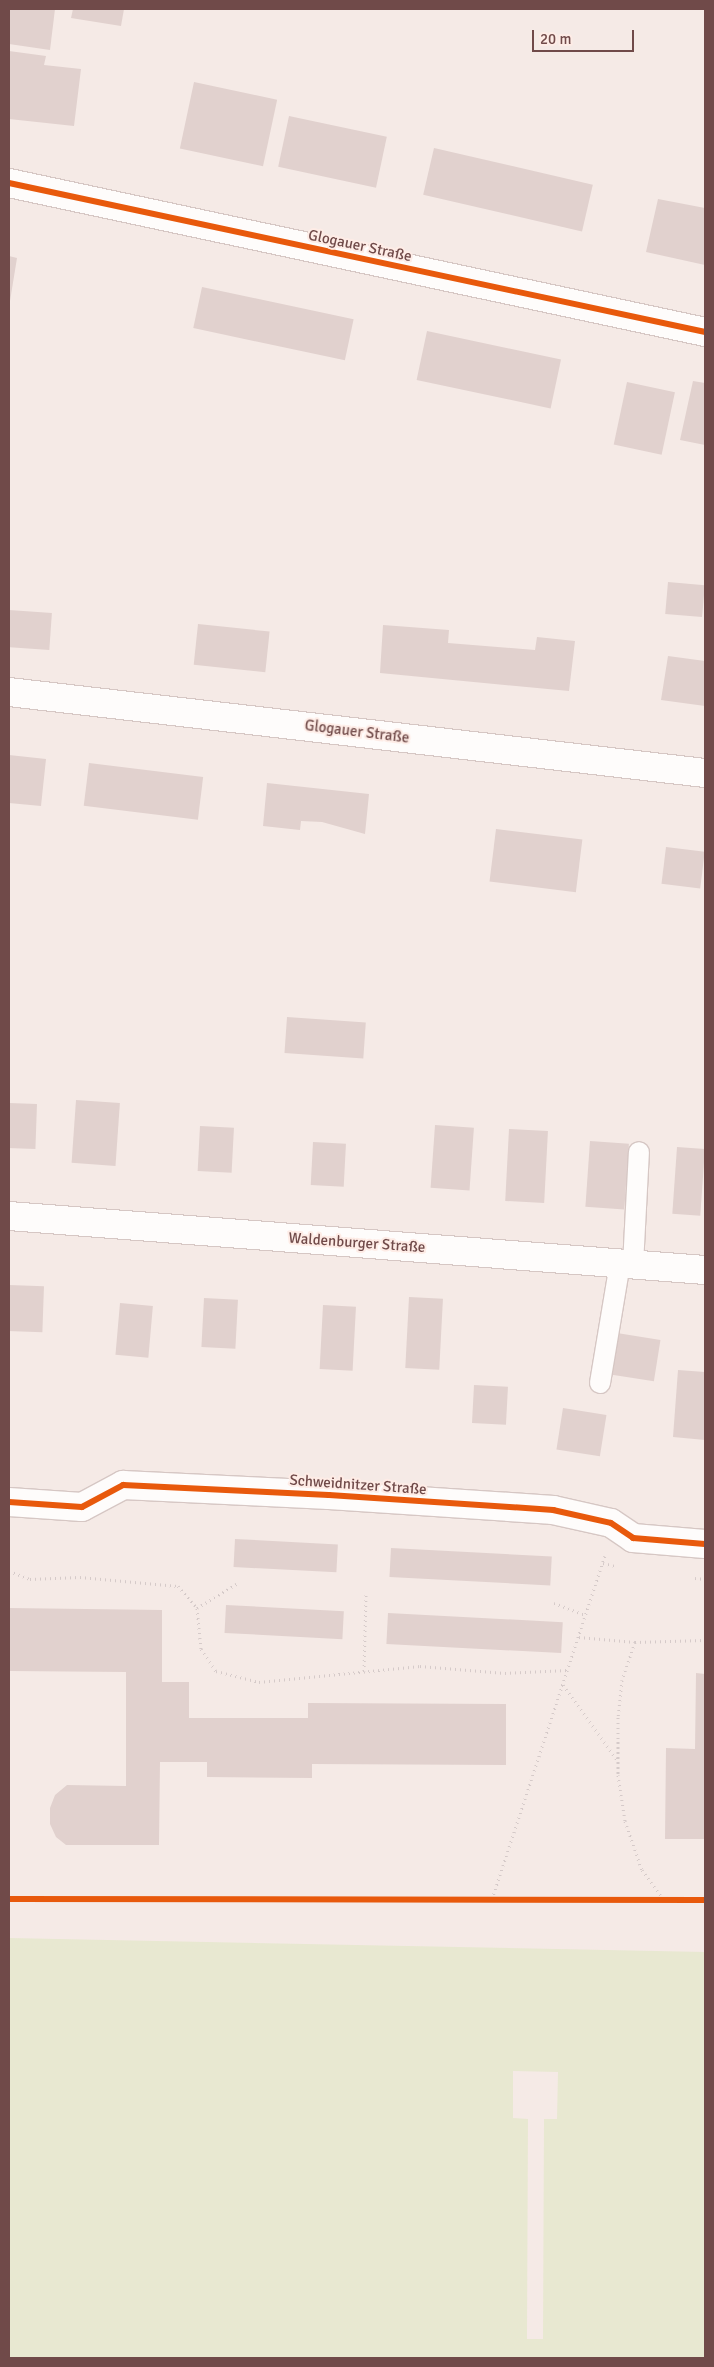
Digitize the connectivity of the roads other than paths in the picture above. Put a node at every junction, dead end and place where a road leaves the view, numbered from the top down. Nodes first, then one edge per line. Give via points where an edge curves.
1 (9, 184) edge
2 (705, 332) edge
3 (9, 692) edge
4 (705, 773) edge
5 (639, 1152) dead end
6 (9, 1216) edge
7 (626, 1264) junction
8 (705, 1270) edge
9 (600, 1384) dead end
10 (9, 1502) edge
11 (705, 1544) edge

1 - 2 street, Glogauer Straße
3 - 4 street, Glogauer Straße
5 - 7 lane
6 - 7 street, Waldenburger Straße
7 - 8 street, Waldenburger Straße
7 - 9 lane
10 - 11 street, Schweidnitzer Straße via 82,1507 123,1485 329,1495 553,1510 611,1523 633,1538

